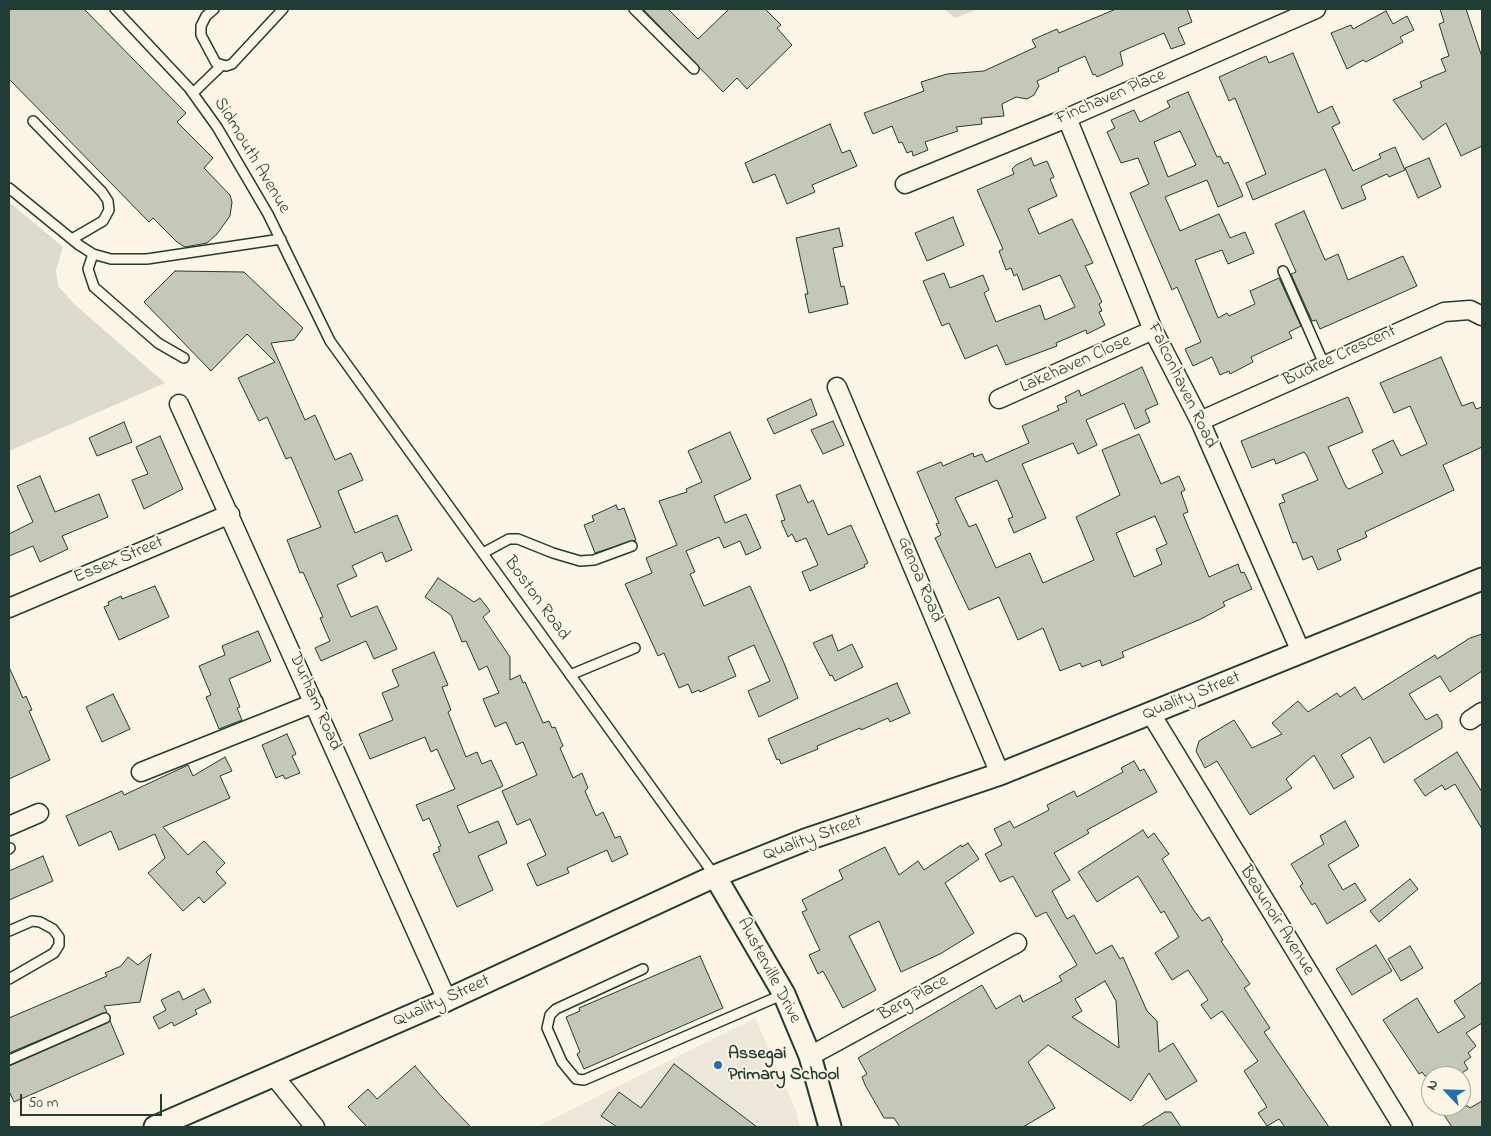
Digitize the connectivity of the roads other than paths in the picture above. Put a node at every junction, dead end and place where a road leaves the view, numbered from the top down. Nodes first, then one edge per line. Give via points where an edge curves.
1 (117, 9) edge
2 (199, 9) edge
3 (214, 9) edge
4 (283, 9) edge
5 (634, 9) edge
6 (1316, 9) edge
7 (206, 16) junction
8 (221, 66) junction
9 (694, 69) dead end
10 (193, 93) junction
11 (1066, 118) junction
12 (32, 121) dead end
13 (905, 184) dead end
14 (9, 188) edge
15 (72, 239) junction
16 (281, 239) junction
17 (94, 254) junction
18 (1283, 271) dead end
19 (1482, 316) edge
20 (1152, 330) junction
21 (330, 340) joint
22 (184, 358) dead end
23 (1324, 364) junction
24 (837, 387) dead end
25 (998, 399) dead end
26 (179, 404) dead end
27 (1200, 421) junction
28 (230, 514) junction
29 (632, 546) dead end
30 (483, 553) junction
31 (1482, 579) edge
32 (9, 608) edge
33 (635, 648) dead end
34 (1300, 652) junction
35 (570, 675) junction
36 (314, 703) junction
37 (1151, 714) junction
38 (141, 772) dead end
39 (1000, 774) junction
40 (39, 813) dead end
41 (9, 826) edge
42 (715, 876) junction
43 (9, 931) edge
44 (1017, 943) dead end
45 (643, 969) dead end
46 (9, 979) edge
47 (784, 994) junction
48 (447, 1000) junction
49 (105, 1018) dead end
50 (810, 1056) junction
51 (9, 1060) edge
52 (274, 1076) junction
53 (155, 1127) edge
54 (315, 1127) edge
55 (830, 1127) edge
56 (1403, 1127) edge

1 - 10 lane, Sidmouth Avenue
2 - 7 lane
3 - 7 lane
4 - 8 lane via 232,64
5 - 9 lane
6 - 11 street, Finchaven Place
7 - 8 lane via 201,35 210,55
8 - 10 lane
10 - 16 lane, Sidmouth Avenue via 217,127
11 - 13 street, Finchaven Place
11 - 20 street, Falconhaven Road
12 - 15 lane via 108,202 109,210 103,221
14 - 15 lane
15 - 17 lane
16 - 17 lane via 147,259 111,259
16 - 21 lane, Sidmouth Avenue
17 - 22 lane via 88,268 94,287 158,343
18 - 23 lane
19 - 23 street, Budree Crescent via 1470,310 1444,312
20 - 25 street, Lakehaven Close
20 - 27 street, Falconhaven Road
21 - 30 lane, Boston Road
23 - 27 street, Budree Crescent
24 - 39 street, Genoa Road
26 - 28 street, Durham Road
27 - 34 street, Falconhaven Road
28 - 32 street, Essex Street
28 - 36 street, Durham Road
29 - 30 lane via 594,560 580,561 518,539 508,539
30 - 35 lane, Boston Road
31 - 34 street, Quality Street
33 - 35 lane
34 - 37 street, Quality Street
35 - 42 lane, Boston Road
36 - 38 street
36 - 48 street, Durham Road
37 - 39 street, Quality Street
37 - 56 street, Beaunoir Avenue
39 - 42 street, Quality Street via 805,840
40 - 41 street
42 - 47 street, Austerville Drive
42 - 48 street, Quality Street
43 - 46 lane via 32,921 54,929 59,937 54,953
44 - 50 street, Berg Place
45 - 47 lane via 556,1009 550,1015 547,1028 562,1062 576,1079 584,1080
47 - 50 street, Austerville Drive
48 - 52 street, Quality Street
49 - 51 lane
50 - 55 street, Austerville Drive
52 - 53 street, Quality Street
52 - 54 street

